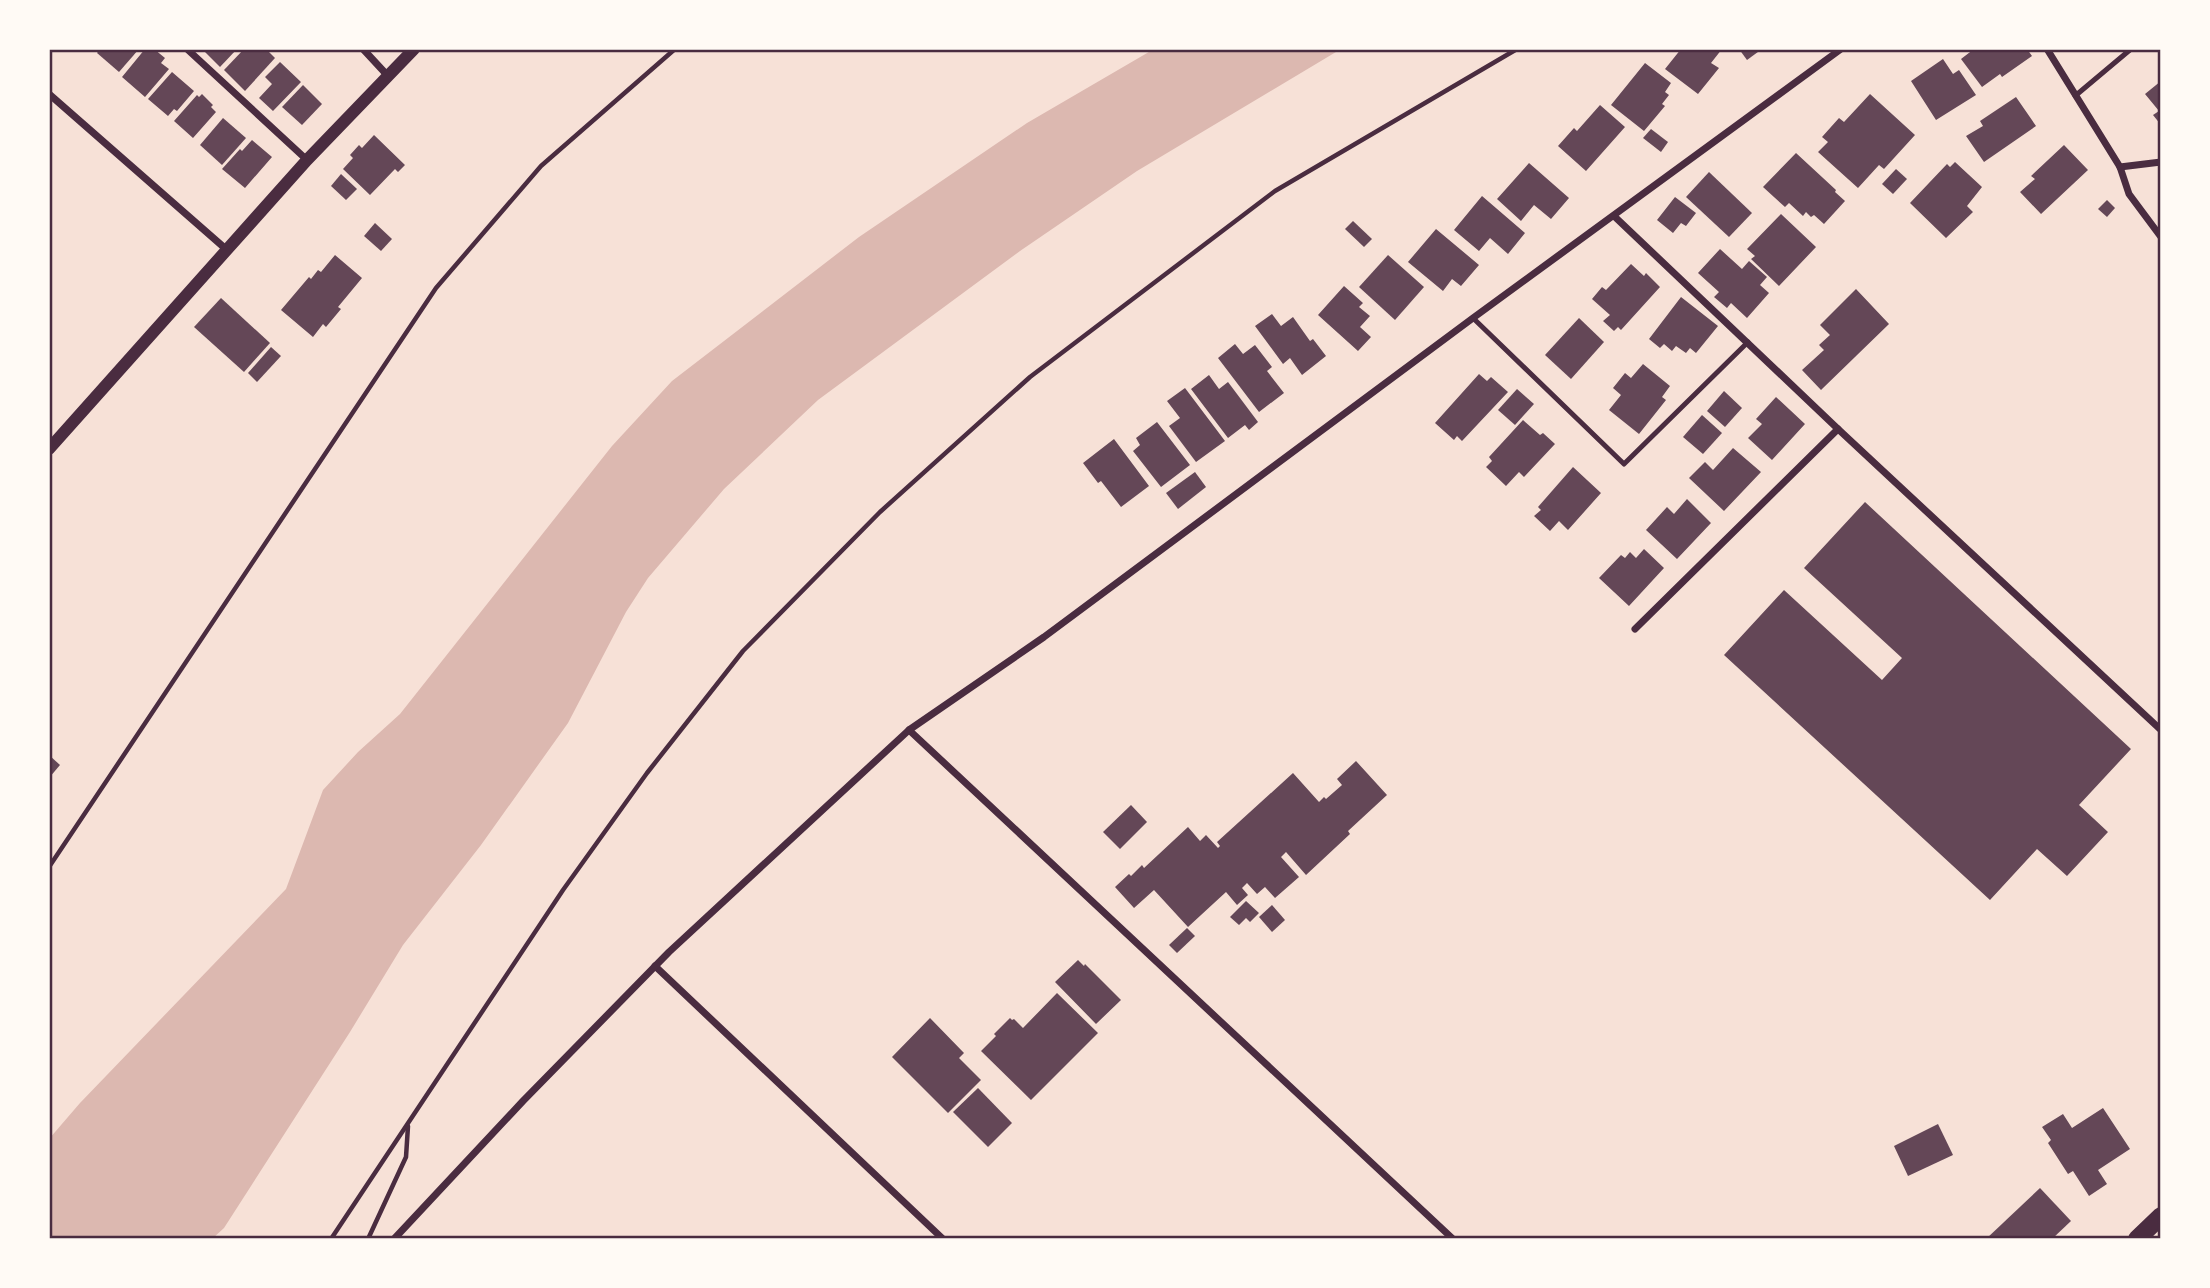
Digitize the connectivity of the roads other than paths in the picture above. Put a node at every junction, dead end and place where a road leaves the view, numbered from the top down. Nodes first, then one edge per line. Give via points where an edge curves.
1 (187, 49) edge
2 (363, 49) edge
3 (414, 49) edge
4 (1841, 49) edge
5 (2047, 49) edge
6 (2131, 49) edge
7 (388, 76) junction
8 (49, 94) edge
9 (2075, 96) junction
10 (307, 160) junction
11 (2161, 162) edge
12 (2120, 167) junction
13 (1614, 216) junction
14 (2161, 237) edge
15 (227, 250) junction
16 (1473, 318) junction
17 (1748, 342) junction
18 (1838, 429) junction
19 (49, 449) edge
20 (1635, 629) dead end
21 (909, 730) junction
22 (2161, 730) edge
23 (654, 966) junction
24 (2161, 1216) edge
25 (394, 1239) edge
26 (943, 1239) edge
27 (1453, 1239) edge
28 (2137, 1239) edge

1 - 10 street
2 - 7 street
3 - 7 street
4 - 13 street
5 - 9 street
6 - 9 lane
7 - 10 street
8 - 15 street
9 - 12 street
10 - 15 street
11 - 12 street
12 - 14 street via 2129,194
13 - 16 street
13 - 17 street
15 - 19 street
16 - 17 lane via 1624,464
16 - 21 street via 1044,636
17 - 18 street
18 - 20 street
18 - 22 street
21 - 23 street
21 - 27 street
23 - 25 street
23 - 26 street
24 - 28 main road

